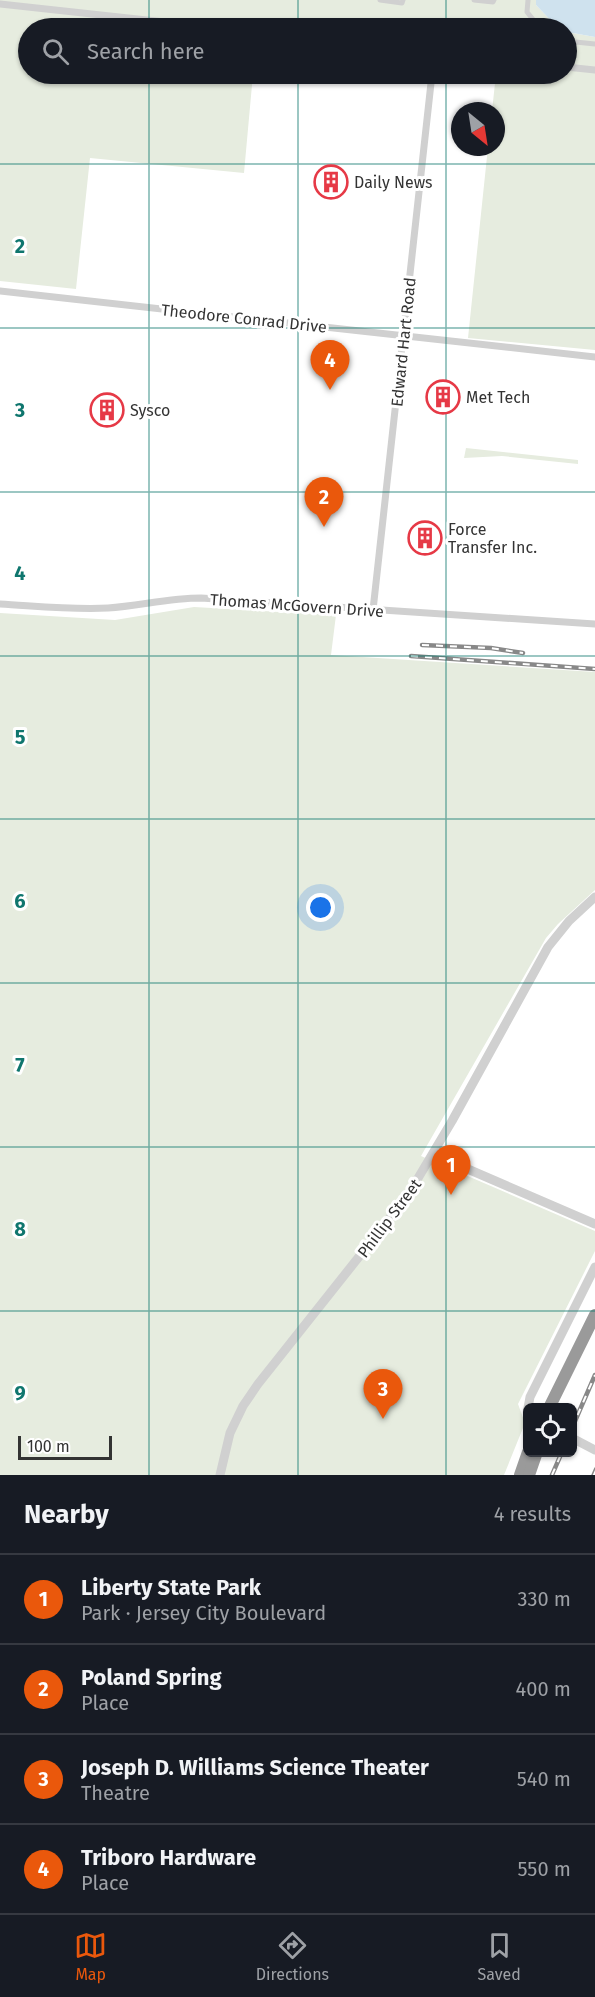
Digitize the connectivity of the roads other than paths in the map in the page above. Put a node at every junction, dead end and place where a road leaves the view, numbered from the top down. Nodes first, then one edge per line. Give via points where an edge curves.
1 (380, 0) edge
2 (403, 0) edge
3 (474, 0) edge
4 (494, 0) edge
5 (528, 0) edge
6 (0, 4) edge
7 (128, 18) edge
8 (532, 18) edge
9 (577, 42) edge
10 (595, 44) edge
11 (577, 68) edge
12 (595, 70) edge
13 (431, 84) edge
14 (0, 291) edge
15 (404, 335) junction
16 (595, 357) edge
17 (0, 604) edge
18 (373, 610) junction
19 (595, 624) edge
20 (595, 897) edge
21 (433, 1155) junction
22 (595, 1224) edge
23 (595, 1267) edge
24 (595, 1315) edge
25 (595, 1333) edge
26 (529, 1403) edge
27 (551, 1403) edge
28 (560, 1403) edge
29 (577, 1441) edge
30 (577, 1441) edge
31 (595, 1446) edge
32 (595, 1450) edge
33 (526, 1457) edge
34 (535, 1457) edge
35 (220, 1475) edge
36 (520, 1475) edge
37 (529, 1475) edge

1 - 2 street
3 - 4 street
5 - 8 street via 527,12
6 - 7 street
9 - 10 street
11 - 12 street
13 - 15 street, Edward Hart Road
14 - 15 street, Theodore Conrad Drive
15 - 16 street, Theodore Conrad Drive
15 - 18 street, Edward Hart Road
17 - 18 street, Thomas McGovern Drive via 94,609 201,598
18 - 19 street, Thomas McGovern Drive
20 - 21 street, Phillip Street via 548,947
21 - 22 street
21 - 35 street, Phillip Street via 394,1214 250,1395 230,1433
23 - 26 street
24 - 27 highway
25 - 28 highway
29 - 31 street
30 - 32 street
33 - 36 highway
34 - 37 highway

